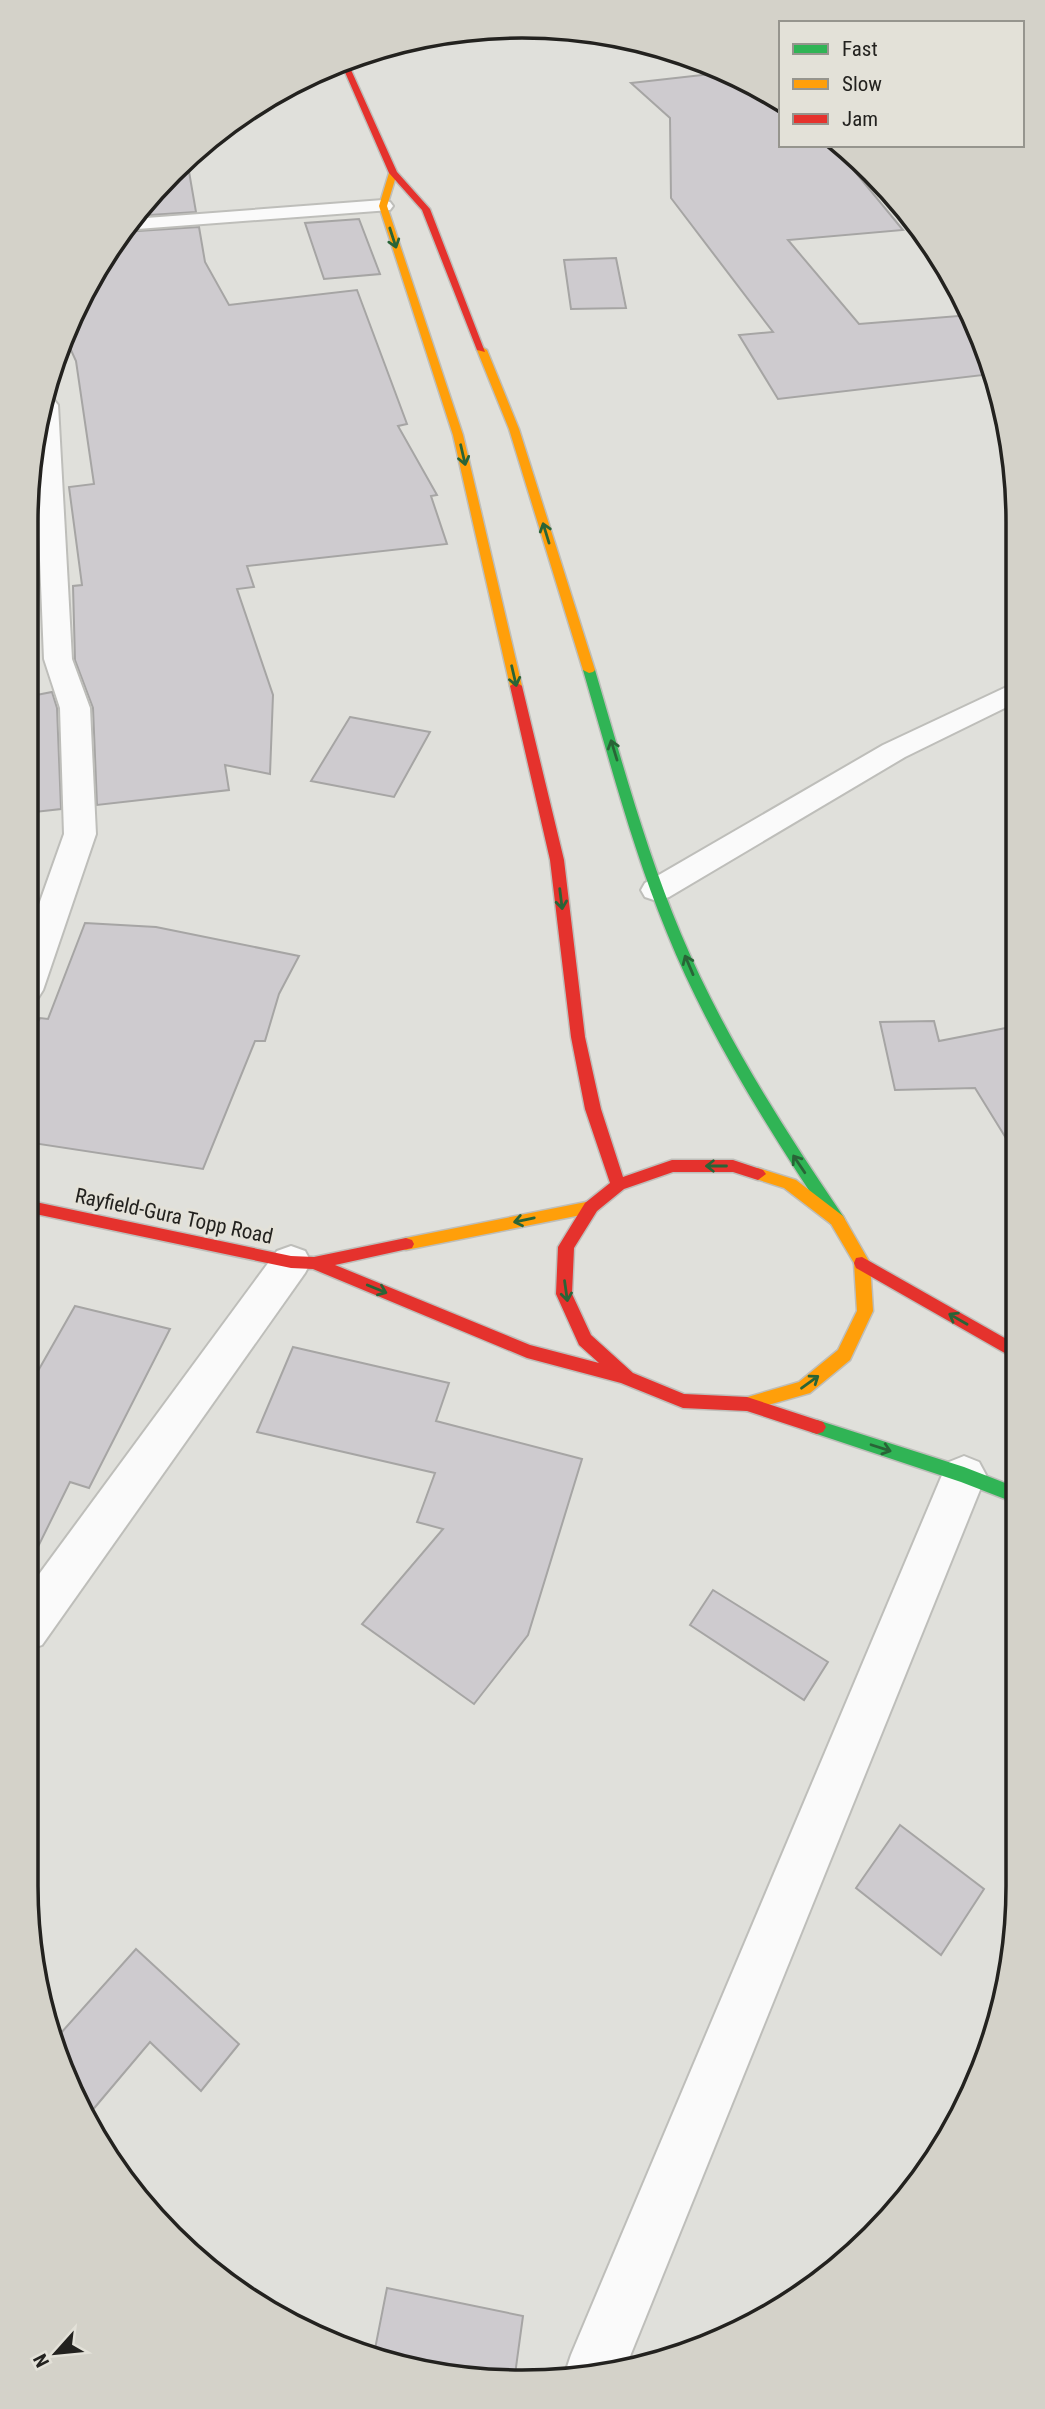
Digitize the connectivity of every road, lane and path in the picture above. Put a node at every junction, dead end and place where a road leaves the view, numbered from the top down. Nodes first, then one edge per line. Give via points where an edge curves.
1 (348, 71) edge
2 (393, 173) junction
3 (383, 206) junction
4 (142, 224) edge
5 (47, 432) edge
6 (1006, 696) edge
7 (657, 890) junction
8 (38, 955) edge
9 (618, 1185) junction
10 (591, 1207) junction
11 (38, 1208) edge
12 (836, 1220) junction
13 (302, 1263) junction
14 (862, 1264) junction
15 (1006, 1347) edge
16 (627, 1378) junction
17 (747, 1405) junction
18 (964, 1475) junction
19 (1006, 1491) edge
20 (38, 1614) edge
21 (597, 2364) edge

1 - 2 main road
2 - 3 main road
7 -> 2 main road via 514,429 426,209
3 - 4 street
3 -> 9 main road via 458,435 557,860 578,1037 590,1097
5 - 8 street via 58,659 75,708 80,834
6 - 7 street via 894,751
12 -> 7 main road via 772,1124 708,1009
9 - 10 main road
12 -> 9 main road via 790,1184 733,1166 672,1166
10 -> 13 main road
10 -> 16 main road via 566,1247 564,1294 585,1340
11 - 13 main road, Rayfield-Gura Topp Road
12 - 14 main road
13 -> 16 main road via 527,1351
13 - 20 street
15 -> 14 main road
17 -> 14 main road via 804,1388 844,1355 865,1311
16 - 17 main road via 683,1401
17 -> 18 main road
18 - 19 main road
18 - 21 street

